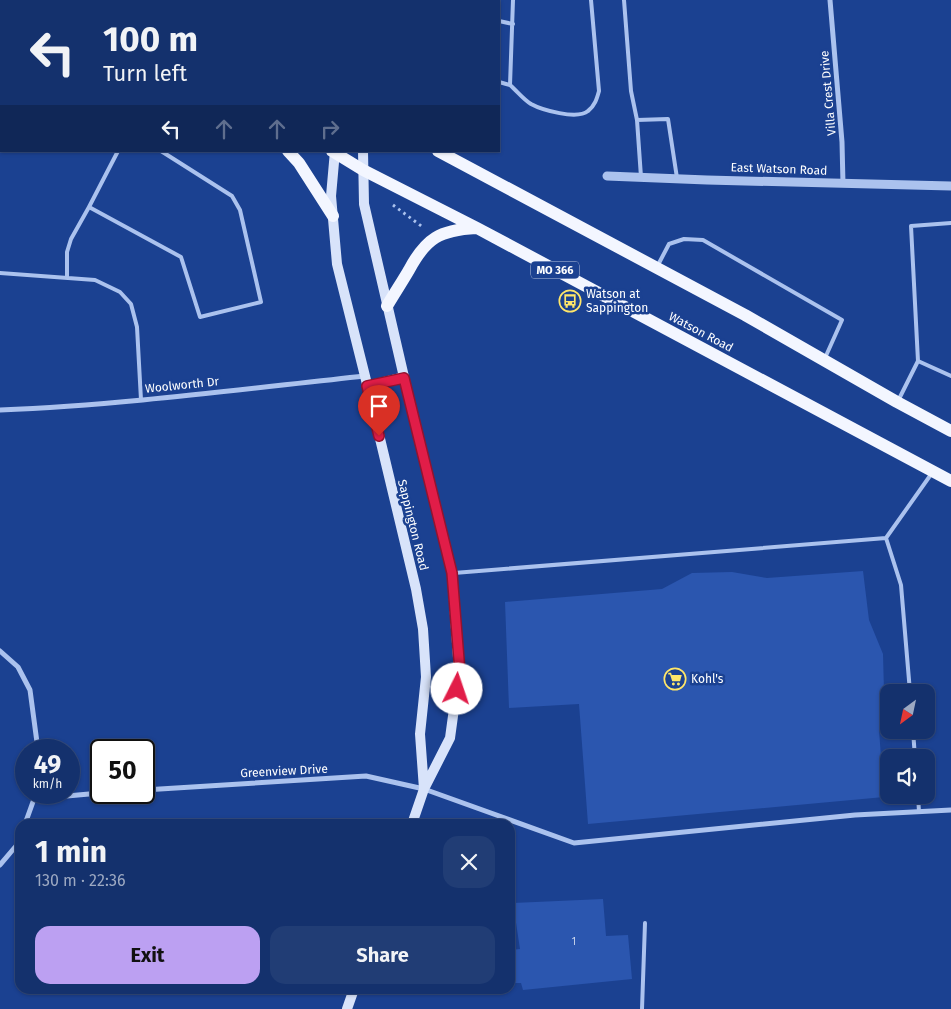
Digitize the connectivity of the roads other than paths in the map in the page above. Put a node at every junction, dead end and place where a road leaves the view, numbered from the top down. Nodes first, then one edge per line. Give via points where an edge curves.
1 (514, 0) edge
2 (591, 0) edge
3 (624, 0) edge
4 (830, 0) edge
5 (500, 21) edge
6 (513, 24) junction
7 (500, 82) edge
8 (510, 85) junction
9 (637, 120) junction
10 (117, 152) edge
11 (163, 152) edge
12 (289, 152) edge
13 (334, 152) edge
14 (363, 152) edge
15 (440, 152) edge
16 (451, 152) edge
17 (460, 163) junction
18 (363, 170) junction
19 (607, 176) dead end
20 (641, 177) junction
21 (677, 178) junction
22 (843, 184) junction
23 (951, 186) edge
24 (89, 207) junction
25 (333, 216) junction
26 (951, 223) edge
27 (477, 228) junction
28 (657, 268) junction
29 (0, 273) edge
30 (68, 278) junction
31 (387, 306) junction
32 (824, 360) junction
33 (918, 361) junction
34 (951, 376) edge
35 (404, 378) junction
36 (366, 381) junction
37 (141, 400) junction
38 (897, 402) junction
39 (0, 410) edge
40 (951, 431) edge
41 (933, 472) junction
42 (951, 481) edge
43 (886, 538) junction
44 (452, 573) junction
45 (0, 651) edge
46 (909, 684) edge
47 (37, 739) edge
48 (155, 789) edge
49 (424, 789) junction
50 (32, 804) edge
51 (919, 804) edge
52 (951, 810) edge
53 (919, 812) junction
54 (27, 819) edge
55 (414, 819) edge
56 (507, 819) edge
57 (515, 822) edge
58 (15, 847) edge
59 (0, 865) edge
60 (646, 923) dead end
61 (352, 994) edge
62 (347, 1009) edge
63 (642, 1009) edge

1 - 6 lane
2 - 8 lane via 599,90 596,103 577,116 546,110 530,103
3 - 9 lane via 631,91
4 - 22 street, Villa Crest Drive
5 - 6 lane
6 - 8 lane
7 - 8 lane
9 - 20 lane
9 - 21 lane via 668,119
10 - 24 lane
11 - 24 lane via 232,196 240,210 261,302 200,317 181,257
12 - 25 main road
13 - 18 main road, Watson Road / MO 366
13 - 25 main road, Sappington Road
14 - 18 main road, Sappington Road
15 - 17 main road
16 - 17 main road
17 - 28 main road
18 - 27 main road, Watson Road / MO 366
18 - 31 main road, Sappington Road via 364,204
19 - 20 street, East Watson Road
20 - 21 street, East Watson Road
21 - 22 street, East Watson Road
22 - 23 street, East Watson Road
24 - 30 lane via 67,252
25 - 36 main road, Sappington Road via 337,264
26 - 33 lane via 911,226
27 - 31 main road via 447,232 426,244
27 - 41 main road, Watson Road / MO 366
28 - 32 main road
28 - 32 lane via 669,244 684,239 703,240 842,320
29 - 30 lane
30 - 37 lane via 95,280 120,292 131,304 137,327
31 - 35 main road, Sappington Road
32 - 38 main road
33 - 34 lane
33 - 38 lane
35 - 36 main road
35 - 44 main road, Sappington Road
36 - 37 street, Woolworth Dr
36 - 49 main road, Sappington Road via 423,629 426,677 420,734
37 - 39 street, Woolworth Dr
38 - 40 main road
41 - 42 main road, Watson Road / MO 366
41 - 43 lane
43 - 44 lane
43 - 46 lane via 901,585
44 - 49 main road, Sappington Road via 460,672 450,738
45 - 47 street via 18,667 30,690
48 - 49 street, Greenview Drive via 366,776
49 - 55 main road, Sappington Road
49 - 56 street, Greenview Drive
50 - 54 street
51 - 53 lane
52 - 53 street, Greenview Drive
53 - 57 street, Greenview Drive via 855,815 574,843
58 - 59 street
60 - 63 lane
61 - 62 main road

